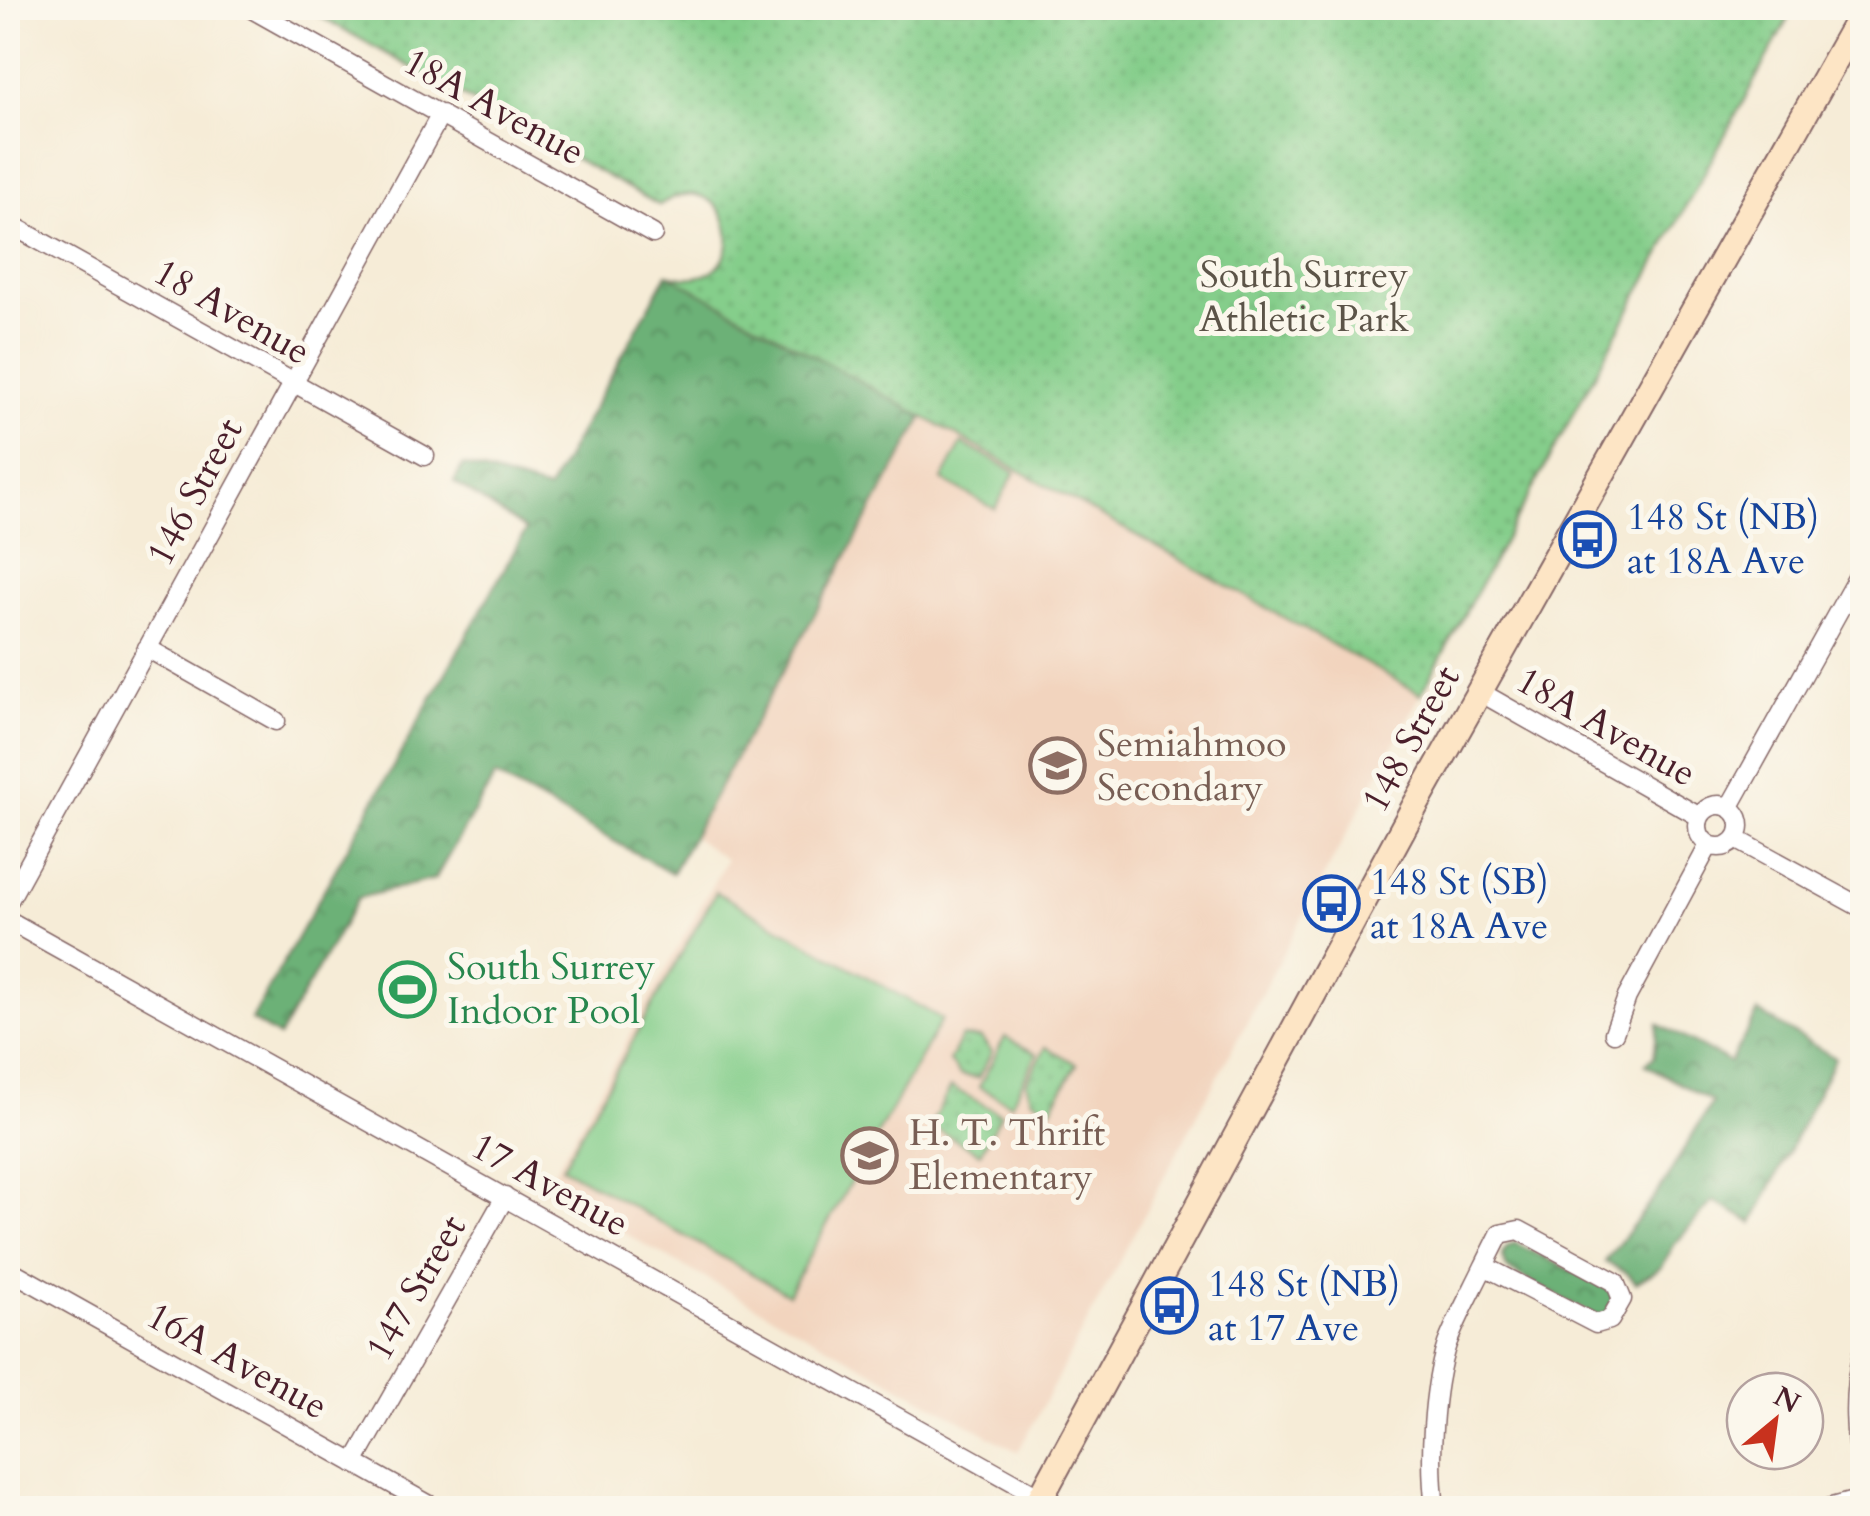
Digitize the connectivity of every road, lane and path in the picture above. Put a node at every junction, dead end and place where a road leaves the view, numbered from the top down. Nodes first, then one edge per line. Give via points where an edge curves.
1 (250, 8) edge
2 (1862, 12) edge
3 (441, 114) junction
4 (8, 223) edge
5 (653, 234) dead end
6 (291, 383) junction
7 (425, 456) dead end
8 (1862, 569) edge
9 (148, 648) junction
10 (1480, 692) junction
11 (276, 722) dead end
12 (1730, 808) junction
13 (1700, 817) junction
14 (1736, 839) junction
15 (1709, 844) junction
16 (8, 902) edge
17 (1862, 908) edge
18 (8, 920) edge
19 (1614, 1034) dead end
20 (505, 1197) junction
21 (1484, 1266) junction
22 (8, 1269) edge
23 (1862, 1354) edge
24 (354, 1463) junction
25 (1862, 1479) edge
26 (1862, 1499) edge
27 (1046, 1505) edge
28 (435, 1508) edge
29 (1435, 1508) edge
30 (1828, 1508) edge

1 - 3 street, 18A Avenue
2 - 10 main road, 148 Street
3 - 5 street, 18A Avenue
3 - 6 street, 146 Street
4 - 6 street, 18 Avenue
6 - 7 street, 18 Avenue
6 - 9 street, 146 Street
8 - 12 street
9 - 11 street
9 - 16 street, 146 Street
10 - 13 street, 18A Avenue
10 - 27 main road, 148 Street
12 - 13 street via 1712,806
12 - 14 street via 1738,819
13 - 15 street via 1699,834
14 - 15 street via 1721,847
14 - 17 street
15 - 19 street
18 - 20 street, 17 Avenue
20 - 24 street, 147 Street
20 - 27 street, 17 Avenue
21 - 21 street via 1596,1324 1610,1320 1622,1299 1615,1282 1519,1230 1500,1234
21 - 29 street via 1447,1346 1434,1424
22 - 24 street, 16A Avenue
23 - 25 street via 1855,1437
24 - 28 street, 16A Avenue
26 - 30 street

